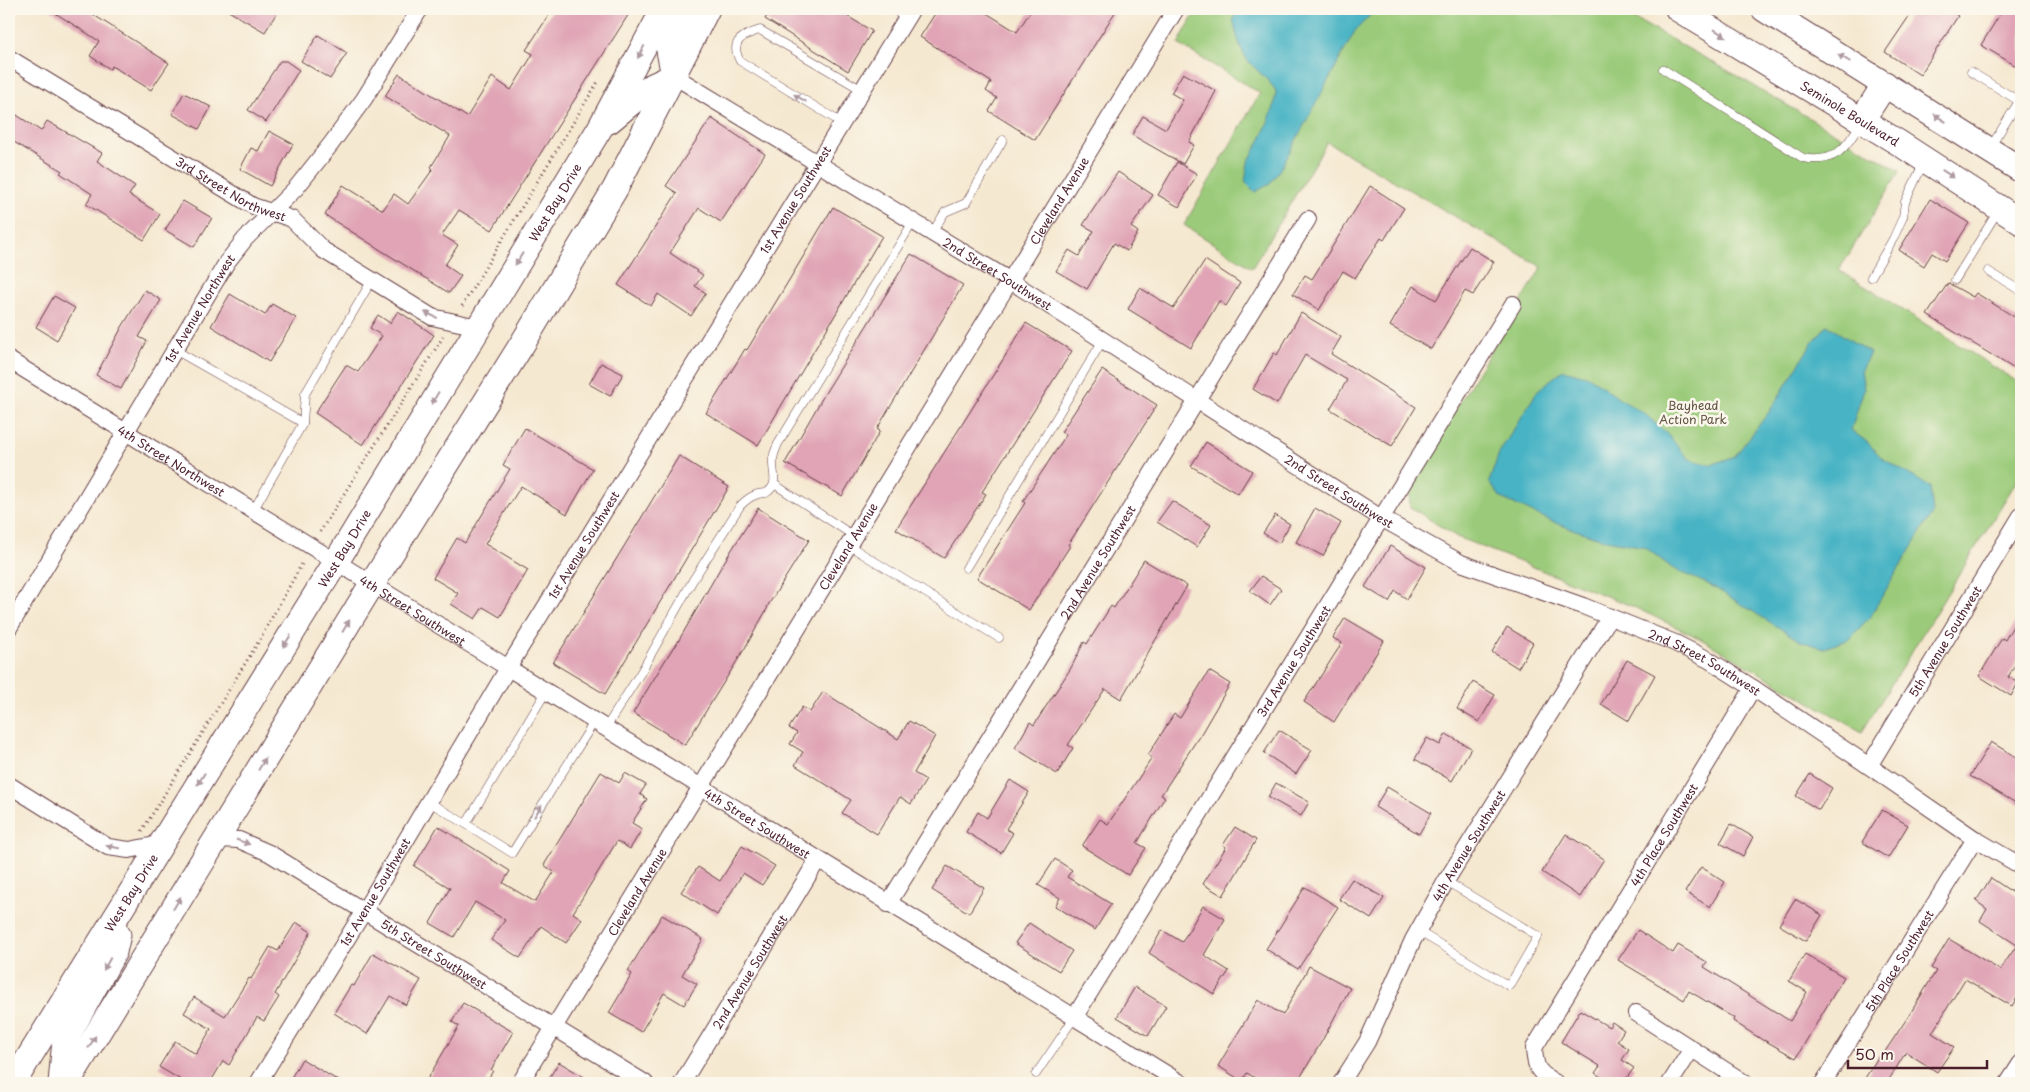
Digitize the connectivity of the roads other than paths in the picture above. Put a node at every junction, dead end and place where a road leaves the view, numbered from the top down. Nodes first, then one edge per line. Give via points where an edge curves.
1 (420, 9) edge
2 (664, 9) edge
3 (682, 9) edge
4 (707, 9) edge
5 (892, 9) edge
6 (1176, 9) edge
7 (1678, 9) edge
8 (1764, 9) edge
9 (909, 13) edge
10 (9, 58) edge
11 (1663, 69) dead end
12 (1971, 72) dead end
13 (674, 76) junction
14 (1885, 84) junction
15 (862, 90) junction
16 (2020, 100) edge
17 (1862, 120) junction
18 (842, 123) junction
19 (600, 128) junction
20 (1003, 140) dead end
21 (1989, 150) junction
22 (1926, 160) junction
23 (817, 163) junction
24 (2021, 170) edge
25 (2000, 208) junction
26 (272, 213) junction
27 (1308, 220) dead end
28 (913, 222) junction
29 (2021, 222) edge
30 (932, 233) junction
31 (1988, 271) dead end
32 (1871, 277) dead end
33 (372, 280) junction
34 (1009, 280) junction
35 (1956, 280) dead end
36 (2021, 291) edge
37 (1513, 304) dead end
38 (478, 327) junction
39 (1103, 340) junction
40 (175, 350) junction
41 (9, 360) edge
42 (1197, 400) junction
43 (303, 423) junction
44 (125, 432) junction
45 (774, 484) junction
46 (252, 512) junction
47 (2021, 516) edge
48 (1381, 518) junction
49 (851, 540) junction
50 (336, 562) junction
51 (966, 568) dead end
52 (372, 584) junction
53 (1610, 617) junction
54 (9, 628) edge
55 (999, 638) dead end
56 (508, 668) junction
57 (1753, 688) junction
58 (546, 692) junction
59 (599, 725) junction
60 (1869, 766) junction
61 (9, 785) edge
62 (700, 789) junction
63 (429, 802) junction
64 (466, 824) junction
65 (216, 838) junction
66 (1975, 839) junction
67 (161, 844) junction
68 (817, 861) junction
69 (2021, 866) edge
70 (1446, 881) junction
71 (126, 901) junction
72 (888, 904) junction
73 (364, 910) junction
74 (1418, 931) junction
75 (1636, 1013) dead end
76 (1074, 1018) junction
77 (554, 1027) junction
78 (1691, 1050) junction
79 (2021, 1063) edge
80 (1036, 1074) dead end
81 (16, 1075) edge
82 (61, 1083) edge
83 (67, 1083) edge
84 (258, 1083) edge
85 (520, 1083) edge
86 (645, 1083) edge
87 (682, 1083) edge
88 (1181, 1083) edge
89 (1341, 1083) edge
90 (1556, 1083) edge
91 (1670, 1083) edge
92 (1745, 1083) edge
93 (1823, 1083) edge
94 (2008, 1083) edge

1 - 26 street, 1st Avenue Northwest via 364,100 296,188
2 -> 19 main road, West Bay Drive
3 - 13 main road via 667,40
4 - 13 main road
5 - 9 lane
6 - 34 street, Cleveland Avenue
7 -> 17 main road, Seminole Boulevard
14 -> 8 main road
9 - 15 street, 1st Avenue Southwest
10 - 26 street, 3rd Street Northwest via 253,206
11 - 17 lane via 1803,158 1817,161 1842,151
12 - 16 lane
13 - 19 main road via 650,87
13 - 23 street, 2nd Street Southwest
13 - 52 main road via 615,189
14 - 17 main road
21 -> 14 main road
15 - 18 street, 1st Avenue Southwest
18 -> 15 lane via 740,61 736,54 737,43 743,35 760,30
16 - 21 lane
17 - 22 main road, Seminole Boulevard
18 - 23 street, 1st Avenue Southwest
19 -> 38 main road, West Bay Drive
20 - 30 lane via 966,202 945,212
21 - 24 main road
22 -> 25 main road, Seminole Boulevard
22 - 32 lane via 1905,202 1903,217 1893,239
23 - 28 street, 2nd Street Southwest
23 - 56 street, 1st Avenue Southwest
25 - 29 main road, Seminole Boulevard
25 - 35 lane
26 - 33 street, 3rd Street Northwest via 292,219 324,250
26 - 40 street, 1st Avenue Northwest via 244,239 227,262
27 - 42 street, 2nd Avenue Southwest
28 - 30 street, 2nd Street Southwest
28 - 45 lane via 778,444 772,465
30 - 34 street, 2nd Street Southwest
31 - 36 lane
38 -> 33 street, 3rd Street Northwest via 432,317
33 - 43 lane via 305,394
34 - 39 street, 2nd Street Southwest
34 - 49 street, Cleveland Avenue
37 - 48 street, 3rd Avenue Southwest
38 -> 50 main road, West Bay Drive
39 - 42 street, 2nd Street Southwest
39 - 51 lane
40 - 43 lane
40 - 44 street, 1st Avenue Northwest
41 - 44 street, 4th Street Northwest
42 - 48 street, 2nd Street Southwest
42 - 72 street, 2nd Avenue Southwest
43 - 46 lane
44 - 46 street, 4th Street Northwest
44 - 54 street, 1st Avenue Northwest
45 - 49 lane
45 - 59 lane via 770,490 747,498 740,506 641,672
46 - 50 street, 4th Street Northwest
47 - 60 street, 5th Avenue Southwest
48 - 53 street, 2nd Street Southwest via 1461,563
48 - 76 street, 3rd Avenue Southwest
49 - 55 lane
49 - 62 street, Cleveland Avenue
50 - 52 street, 4th Street Southwest
50 -> 67 main road, West Bay Drive
52 - 56 street, 4th Street Southwest
65 -> 52 main road
53 - 57 street, 2nd Street Southwest via 1675,643
53 - 70 street, 4th Avenue Southwest
56 - 58 street, 4th Street Southwest
56 - 63 street, 1st Avenue Southwest
57 - 60 street, 2nd Street Southwest
57 - 90 street, 4th Place Southwest via 1534,1048 1535,1063 1543,1076
58 - 59 street, 4th Street Southwest
58 - 64 lane
59 - 62 street, 4th Street Southwest
64 -> 59 lane via 512,853
60 - 66 street, 2nd Street Southwest
67 -> 61 street via 129,850 108,848
62 - 68 street, 4th Street Southwest
62 - 77 street, Cleveland Avenue
63 - 64 lane
63 - 73 street, 1st Avenue Southwest
65 -> 73 street, 5th Street Southwest via 239,840 269,853
83 -> 65 main road
66 - 69 street, 2nd Street Southwest
66 - 93 street, 5th Place Southwest
67 - 71 main road, West Bay Drive
68 - 72 street, 4th Street Southwest
68 - 87 street, 2nd Avenue Southwest
70 - 74 street, 4th Avenue Southwest
70 - 74 lane via 1538,936 1509,986
71 - 81 main road, West Bay Drive
71 -> 82 main road via 114,952 65,1040
72 - 76 street, 4th Street Southwest
73 - 77 street, 5th Street Southwest
73 - 84 street, 1st Avenue Southwest
74 - 89 street, 4th Avenue Southwest via 1367,1042
75 - 78 street
76 - 80 lane
76 - 88 street, 4th Street Southwest
77 - 85 street, Cleveland Avenue
77 - 86 street, 5th Street Southwest
78 - 91 street
78 - 92 street
79 - 94 street

